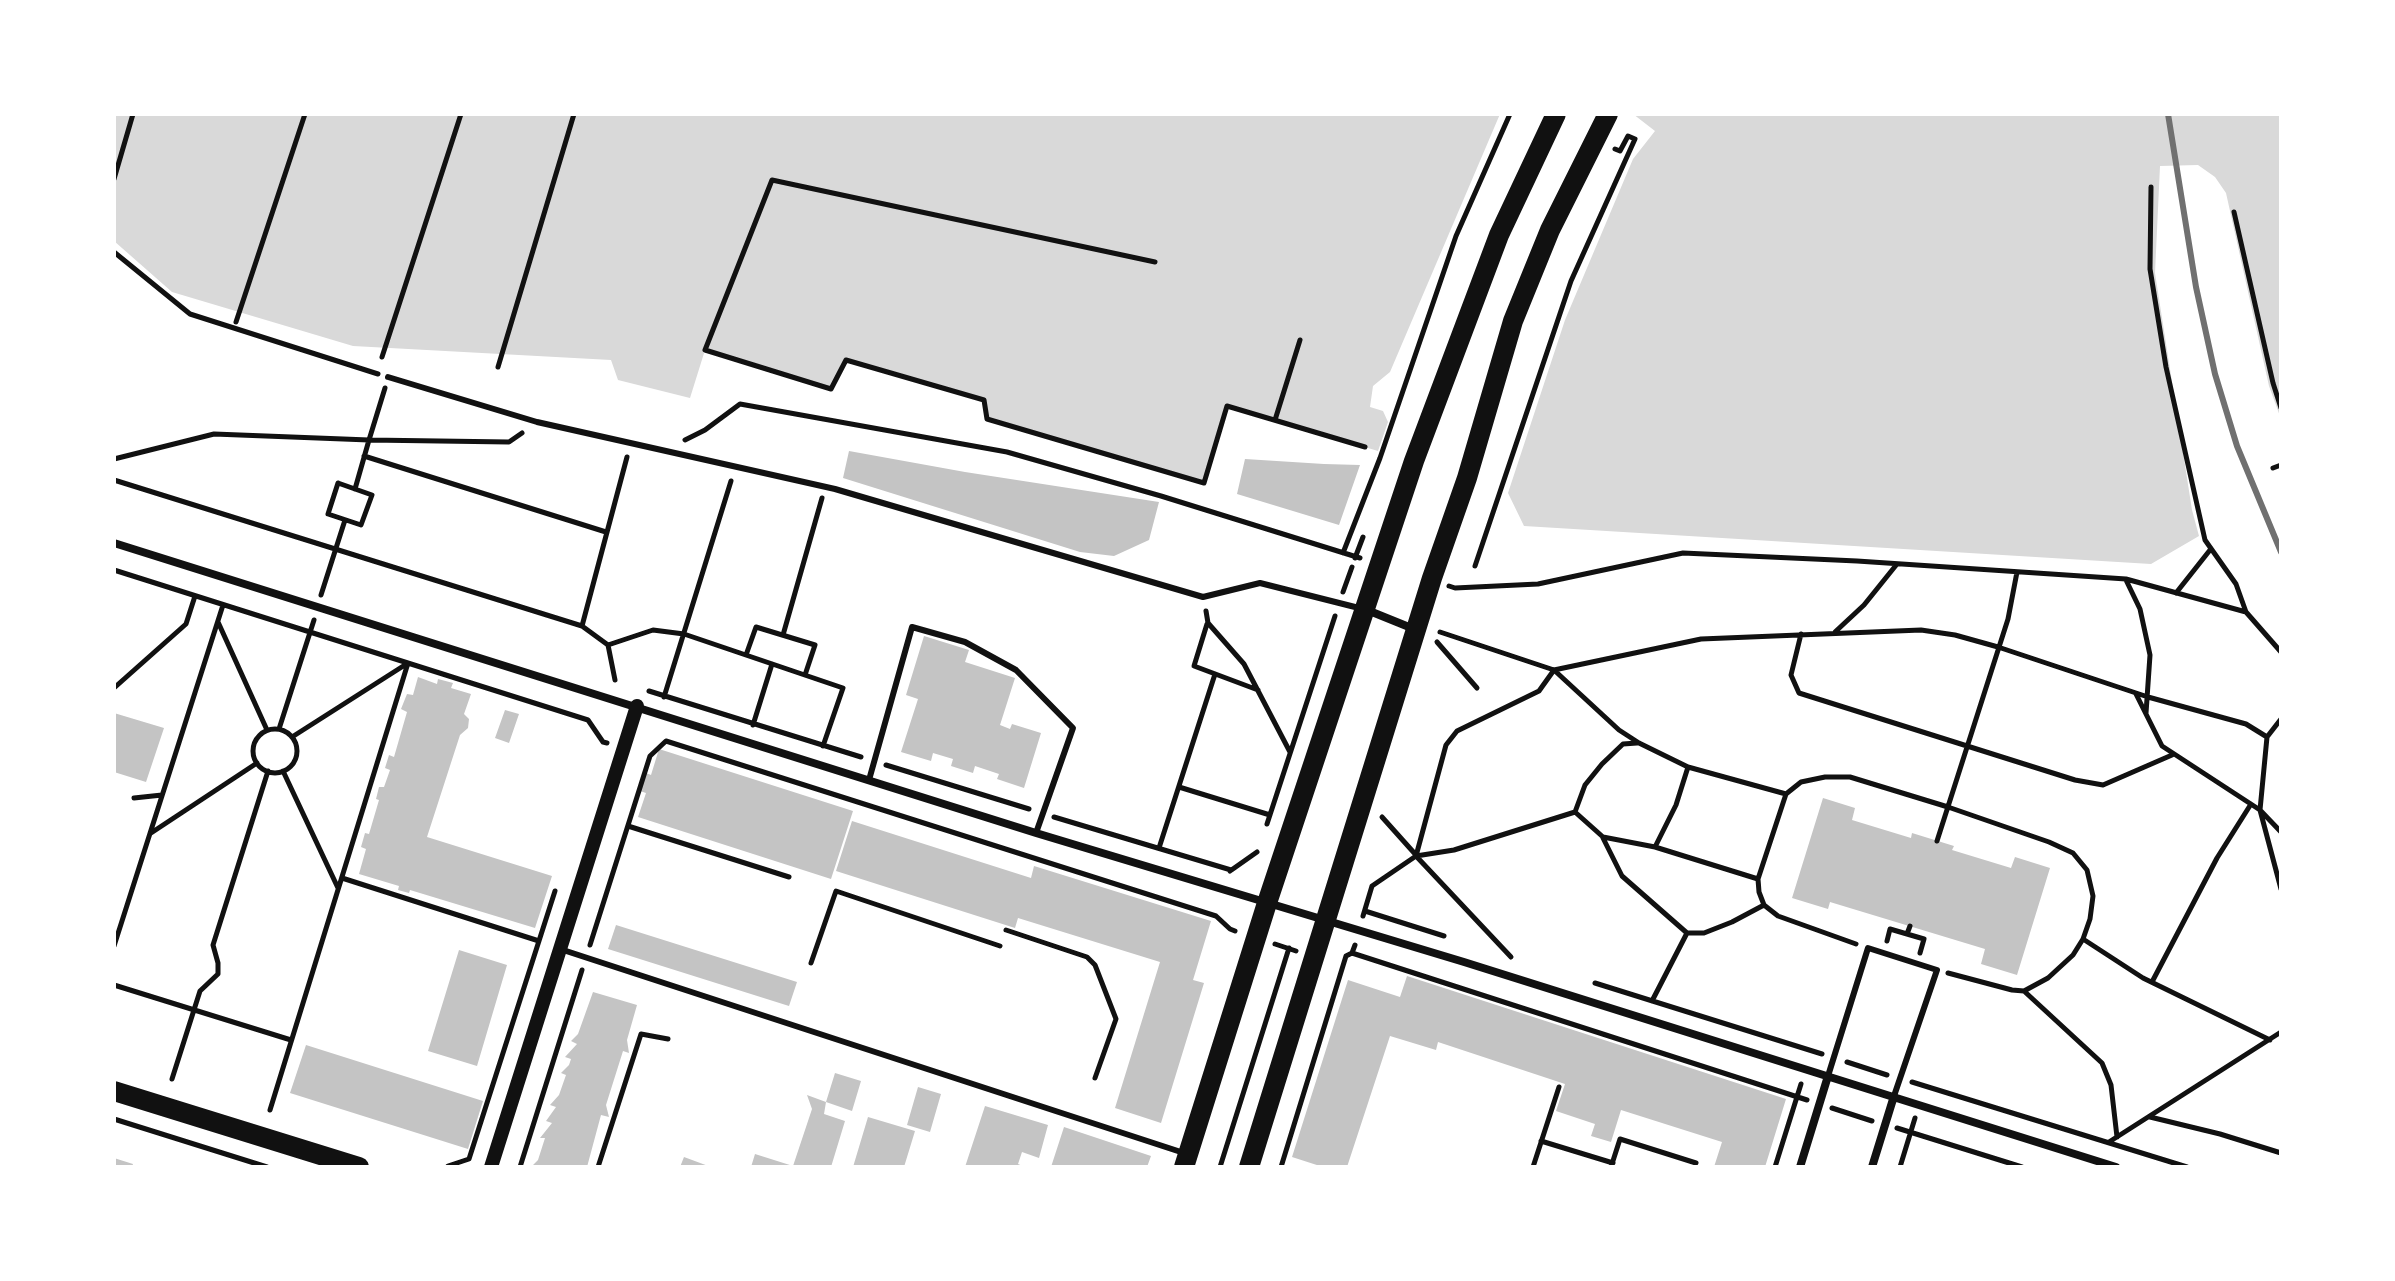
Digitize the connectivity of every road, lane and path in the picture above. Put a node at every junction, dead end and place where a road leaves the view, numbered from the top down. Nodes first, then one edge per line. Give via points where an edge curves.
1 (133, 114) edge
2 (305, 114) edge
3 (461, 114) edge
4 (574, 114) edge
5 (1510, 114) edge
6 (1556, 114) edge
7 (1607, 118) edge
8 (1615, 149) dead end
9 (114, 179) edge
10 (2151, 187) dead end
11 (2234, 212) dead end
12 (114, 252) edge
13 (1155, 262) dead end
14 (236, 322) dead end
15 (1300, 340) dead end
16 (382, 357) dead end
17 (498, 367) dead end
18 (388, 377) junction
19 (2281, 408) edge
20 (1275, 420) junction
21 (537, 422) junction
22 (369, 440) junction
23 (631, 444) junction
24 (1365, 447) dead end
25 (663, 450) junction
26 (364, 456) junction
27 (114, 459) edge
28 (2281, 465) edge
29 (735, 466) junction
30 (2273, 468) dead end
31 (114, 480) edge
32 (825, 487) junction
33 (355, 489) junction
34 (606, 532) junction
35 (114, 543) edge
36 (2210, 550) junction
37 (1343, 553) junction
38 (1382, 563) junction
39 (1897, 564) junction
40 (1475, 566) dead end
41 (114, 570) edge
42 (2017, 572) junction
43 (1432, 578) junction
44 (2126, 579) junction
45 (2176, 593) junction
46 (195, 596) junction
47 (1203, 597) junction
48 (223, 605) junction
49 (1367, 610) junction
50 (2246, 612) junction
51 (217, 621) junction
52 (1208, 623) junction
53 (582, 626) junction
54 (1416, 630) junction
55 (1440, 632) dead end
56 (1834, 633) junction
57 (684, 634) junction
58 (1801, 634) junction
59 (783, 635) junction
60 (1437, 642) dead end
61 (608, 645) junction
62 (1998, 647) junction
63 (2281, 652) edge
64 (746, 655) junction
65 (408, 663) junction
66 (772, 664) junction
67 (1554, 670) junction
68 (1215, 674) junction
69 (805, 675) junction
70 (627, 684) dead end
71 (114, 688) edge
72 (639, 688) dead end
73 (1477, 688) dead end
74 (1258, 690) junction
75 (2135, 693) junction
76 (664, 696) junction
77 (2148, 697) junction
78 (637, 706) junction
79 (659, 713) junction
80 (2146, 713) junction
81 (2281, 719) edge
82 (753, 724) junction
83 (267, 730) junction
84 (292, 737) junction
85 (2267, 737) junction
86 (747, 741) junction
87 (603, 742) junction
88 (1639, 743) junction
89 (823, 745) junction
90 (1969, 745) junction
91 (624, 748) junction
92 (1290, 753) dead end
93 (599, 755) dead end
94 (2172, 755) junction
95 (874, 761) junction
96 (257, 763) junction
97 (817, 763) junction
98 (1688, 767) junction
99 (268, 771) junction
100 (283, 771) junction
101 (869, 780) junction
102 (1178, 787) junction
103 (1786, 794) junction
104 (162, 795) junction
105 (134, 798) dead end
106 (2251, 804) junction
107 (1948, 807) junction
108 (2260, 810) junction
109 (1575, 812) junction
110 (1043, 813) junction
111 (1270, 815) dead end
112 (1382, 817) dead end
113 (628, 826) dead end
114 (2281, 832) edge
115 (1036, 833) junction
116 (149, 834) junction
117 (1603, 837) junction
118 (1937, 841) dead end
119 (1159, 847) junction
120 (1655, 847) junction
121 (1416, 856) junction
122 (1153, 868) junction
123 (1231, 870) dead end
124 (789, 877) dead end
125 (341, 878) junction
126 (1758, 879) junction
127 (558, 882) dead end
128 (1372, 886) dead end
129 (338, 889) junction
130 (2281, 889) edge
131 (1267, 903) junction
132 (1764, 905) junction
133 (1365, 911) dead end
134 (1327, 921) junction
135 (1910, 926) dead end
136 (1230, 929) dead end
137 (1006, 930) dead end
138 (1687, 933) junction
139 (1907, 934) junction
140 (1452, 939) dead end
141 (2083, 939) junction
142 (539, 941) junction
143 (114, 946) edge
144 (1000, 946) dead end
145 (1885, 946) dead end
146 (1289, 948) dead end
147 (1868, 948) junction
148 (560, 949) junction
149 (1496, 953) dead end
150 (1511, 957) junction
151 (1919, 957) dead end
152 (1525, 962) dead end
153 (811, 963) dead end
154 (1937, 970) junction
155 (1581, 979) dead end
156 (2152, 982) junction
157 (114, 985) edge
158 (2024, 991) junction
159 (1652, 1001) junction
160 (194, 1010) junction
161 (2281, 1032) edge
162 (668, 1039) dead end
163 (291, 1040) junction
164 (2270, 1040) junction
165 (1834, 1057) junction
166 (1806, 1069) junction
167 (1828, 1076) junction
168 (1095, 1078) dead end
169 (172, 1079) dead end
170 (1900, 1079) junction
171 (1559, 1087) dead end
172 (1926, 1087) junction
173 (114, 1091) edge
174 (1894, 1096) junction
175 (1797, 1097) junction
176 (1819, 1104) junction
177 (1920, 1105) junction
178 (270, 1110) dead end
179 (2149, 1117) junction
180 (114, 1119) edge
181 (1885, 1125) junction
182 (1910, 1133) junction
183 (2117, 1137) junction
184 (1540, 1141) junction
185 (2108, 1142) junction
186 (2281, 1153) edge
187 (1186, 1160) edge
188 (1696, 1163) dead end
189 (1612, 1165) edge
190 (448, 1166) edge
191 (267, 1167) edge
192 (359, 1167) edge
193 (491, 1167) edge
194 (598, 1167) edge
195 (1220, 1167) edge
196 (1249, 1167) edge
197 (1281, 1167) edge
198 (1533, 1167) edge
199 (1775, 1167) edge
200 (1800, 1167) edge
201 (1872, 1167) edge
202 (1900, 1167) edge
203 (2022, 1167) edge
204 (2116, 1167) edge
205 (2187, 1167) edge

1 - 9 path
2 - 14 path
3 - 16 path
4 - 17 path
5 - 37 path via 1456,236
6 - 38 main road via 1499,235 1414,461
7 - 43 main road via 1550,230 1513,321
8 - 40 path via 1620,151 1628,136 1635,139 1571,281
10 - 36 path via 2152,283 2166,367
11 - 19 path
12 - 18 path via 190,314
13 - 20 path via 772,180 705,350 831,389 846,360 984,400 987,419 1204,483 1227,406
15 - 20 path
18 - 21 lane
18 - 22 path
20 - 24 path
21 - 22 path via 509,442
21 - 23 lane
22 - 26 path
22 - 27 path via 214,434
23 - 25 lane
23 - 34 path
25 - 29 lane
25 - 37 path via 705,430 740,404 1007,452
26 - 33 path
26 - 34 path
28 - 30 path
29 - 32 lane
29 - 57 path
31 - 53 path
32 - 47 lane
32 - 59 path
33 - 33 path via 372,495 361,525 328,514 338,483
34 - 53 path
35 - 78 street
36 - 45 path
36 - 50 path via 2236,584
37 - 38 path
38 - 49 main road
39 - 42 path
39 - 43 path via 1683,553 1538,584 1455,588
39 - 56 path
41 - 46 path
42 - 44 path
42 - 62 path
43 - 54 main road
44 - 45 path
44 - 77 path via 2140,609 2150,655
45 - 50 path
46 - 48 path
46 - 71 path via 186,624
47 - 49 lane via 1260,583
47 - 52 path
48 - 51 path
48 - 65 path
49 - 54 street
49 - 131 main road
50 - 63 path
51 - 83 path
51 - 104 path
52 - 68 path via 1194,666
52 - 74 path via 1244,664
53 - 61 path
54 - 134 main road
55 - 67 path
56 - 58 path
56 - 62 path via 1921,630
57 - 61 path via 653,630
57 - 64 path
57 - 76 path
58 - 67 path via 1701,639
58 - 90 path via 1791,675 1799,693
59 - 64 path via 756,627
59 - 69 path via 815,645
60 - 73 path
61 - 70 path via 615,680
62 - 75 path
62 - 90 path
64 - 66 path
65 - 84 path
65 - 87 path via 588,720
65 - 125 path
66 - 69 path
66 - 82 path
67 - 88 path
67 - 121 path via 1539,691 1457,731 1446,745
68 - 74 path
68 - 102 path
69 - 89 path via 843,688
72 - 76 path
74 - 92 path
75 - 77 path
75 - 80 path
76 - 79 path
76 - 82 path
77 - 80 path
77 - 85 path via 2246,724
78 - 79 street
78 - 91 street
79 - 86 street
80 - 94 path via 2154,734
81 - 85 path
82 - 86 path
82 - 89 path
83 - 84 path via 279,729
83 - 96 path via 255,744
84 - 100 path via 296,757
85 - 108 path
86 - 97 street
87 - 91 path
87 - 93 path
88 - 98 path
88 - 109 path via 1623,744 1602,764 1585,785
89 - 95 path
89 - 97 path
90 - 94 path via 2103,785
90 - 107 path
91 - 136 path via 650,756 666,741 1216,916
91 - 148 street
94 - 106 path
95 - 101 lane
95 - 110 path
95 - 110 lane via 912,627 965,642 1016,670 1073,728
96 - 99 path
96 - 116 path
97 - 101 street
98 - 103 path
98 - 120 path
99 - 100 path
99 - 160 path via 213,945 218,974 200,991
100 - 129 path
101 - 115 street
102 - 111 path
102 - 119 path
103 - 107 path via 1801,782 1850,777
103 - 126 path
104 - 105 path
104 - 116 path
106 - 108 path
106 - 156 path
107 - 118 path
107 - 141 path via 2073,853 2087,870 2093,896
108 - 114 path
108 - 130 path
109 - 117 path
109 - 121 path via 1454,850
110 - 115 lane
110 - 119 path
112 - 121 path
113 - 124 path
115 - 122 street
116 - 143 path
117 - 120 path
117 - 138 path via 1622,876
119 - 122 path
119 - 123 path
120 - 126 path
121 - 128 path
121 - 150 path
122 - 131 street
125 - 129 path
125 - 142 path
126 - 132 path
127 - 142 path
129 - 163 path
131 - 134 street
131 - 187 main road
132 - 138 path via 1704,933
132 - 147 path via 1790,922
133 - 140 path
134 - 166 street
134 - 196 main road
135 - 139 path
137 - 168 path via 1087,957 1095,965 1116,1019
138 - 159 path
139 - 145 path via 1890,929
139 - 151 path via 1924,939
141 - 156 path
141 - 158 path via 2055,972
142 - 190 path via 469,1159
144 - 153 path via 836,891
146 - 195 path
147 - 154 lane
147 - 165 lane
148 - 187 lane
148 - 193 street
149 - 150 path
150 - 152 path
154 - 158 path
154 - 170 lane
155 - 159 path
156 - 164 path
157 - 160 path
158 - 183 path via 2102,1063 2111,1085
159 - 165 path
160 - 163 path
160 - 169 path
161 - 164 path
162 - 194 path via 641,1034
163 - 178 path
164 - 179 path
165 - 167 lane
165 - 170 path
166 - 167 street
166 - 175 path
167 - 174 street
167 - 176 street
170 - 172 path
170 - 174 lane
171 - 184 path
172 - 177 path
172 - 185 path
173 - 192 main road
174 - 177 street
174 - 181 street
175 - 176 path
175 - 197 path via 1352,953 1346,956
175 - 199 path
176 - 181 path
176 - 200 street
177 - 182 path
177 - 204 street
179 - 183 path
179 - 186 path
180 - 191 path
181 - 182 path
181 - 201 street
182 - 202 path
182 - 203 path
183 - 185 path
184 - 189 path
184 - 198 path
185 - 205 path
188 - 189 path via 1620,1139

